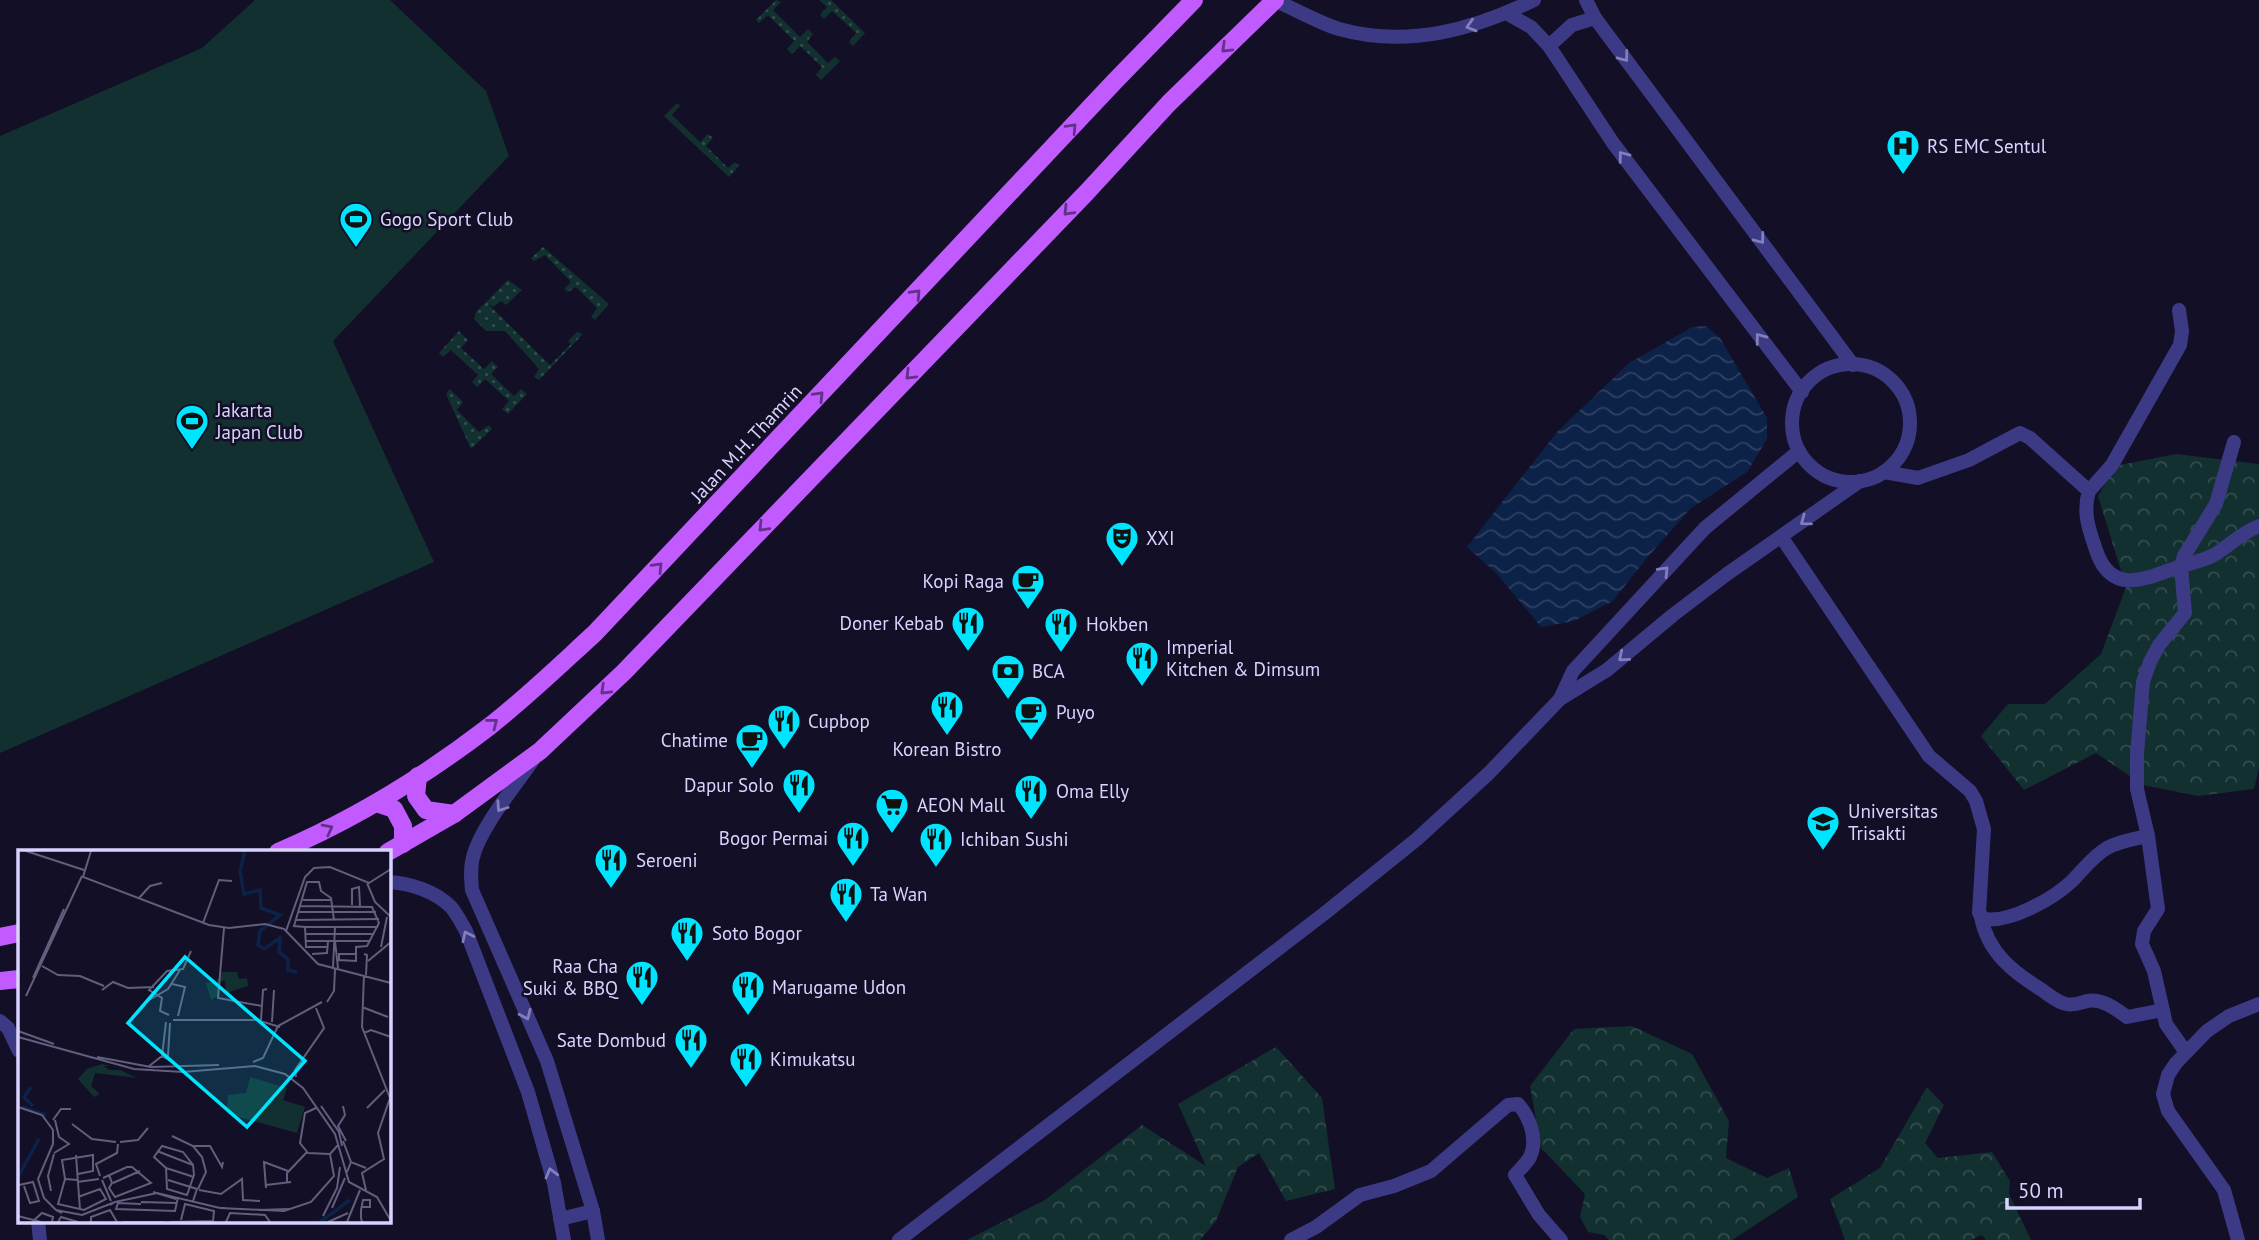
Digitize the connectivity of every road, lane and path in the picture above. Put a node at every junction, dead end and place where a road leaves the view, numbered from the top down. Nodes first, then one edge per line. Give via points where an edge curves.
1 (1194, 0) edge
2 (1275, 0) edge
3 (1534, 0) edge
4 (1586, 0) edge
5 (1506, 13) junction
6 (1595, 18) junction
7 (1549, 46) junction
8 (2179, 310) dead end
9 (1853, 365) junction
10 (1801, 392) junction
11 (2234, 442) dead end
12 (1799, 451) junction
13 (1884, 472) junction
14 (1860, 481) junction
15 (2089, 491) junction
16 (2259, 526) edge
17 (1782, 537) junction
18 (2181, 566) junction
19 (1560, 699) junction
20 (540, 751) junction
21 (418, 776) junction
22 (376, 803) junction
23 (454, 814) junction
24 (2148, 836) junction
25 (396, 848) edge
26 (282, 850) edge
27 (390, 882) edge
28 (1981, 917) junction
29 (18, 933) edge
30 (0, 937) edge
31 (18, 979) edge
32 (0, 981) edge
33 (2259, 1004) edge
34 (2163, 1010) junction
35 (0, 1021) edge
36 (18, 1049) edge
37 (2185, 1051) junction
38 (593, 1211) junction
39 (561, 1219) junction
40 (38, 1222) edge
41 (2233, 1238) edge
42 (40, 1240) edge
43 (564, 1240) edge
44 (598, 1240) edge
45 (899, 1240) edge
46 (1291, 1240) edge
47 (1561, 1240) edge

21 -> 1 main road, Jalan M.H. Thamrin via 489,727 595,633
5 -> 2 street via 1470,28 1415,37 1339,29
2 -> 20 main road via 1169,103 633,663
3 - 5 street
4 - 6 street
5 - 7 street via 1531,27
6 - 7 street via 1572,25
6 -> 9 street
10 -> 7 street via 1613,143
8 - 15 street via 2180,345 2112,465
9 - 10 street via 1829,369
9 - 13 street via 1887,377 1908,407 1906,443
10 - 12 street via 1792,428
11 - 18 street via 2216,503
12 - 14 street via 1825,476
19 -> 12 street via 1573,671 1705,528
13 - 14 street
13 - 15 street via 1918,478 1969,460 2020,433
14 -> 17 street
15 - 18 street via 2090,538 2107,571 2120,580 2137,582
16 - 18 street via 2214,555
17 -> 19 street via 1673,615 1607,670
17 - 28 street via 1929,757 1976,801 1984,829
18 - 24 street via 2185,613 2159,645 2143,681 2137,789
19 - 45 street via 1489,773 1398,854
20 - 23 main road
20 -> 38 street via 473,855 472,890 547,1061
21 - 22 main road, Jalan M.H. Thamrin
21 - 23 main road via 416,796 426,810
22 - 25 main road via 394,809 403,826
26 -> 22 main road, Jalan M.H. Thamrin
23 - 25 main road
24 - 28 street via 2105,849 2041,903 1999,919
24 - 34 street via 2158,909 2141,944 2154,971
39 -> 27 street via 528,1092 466,931 451,908 433,894
28 - 34 street via 1994,951 2015,974 2059,1002 2071,1005 2091,1000 2108,1004 2127,1017
29 - 30 main road
31 - 32 main road
33 - 37 street via 2217,1023
34 - 37 street via 2170,1031
35 - 36 street
37 - 41 street via 2168,1075 2162,1094 2168,1111 2224,1190
38 - 39 street
38 - 44 street
39 - 43 street
40 - 42 street
46 - 47 street via 1360,1195 1431,1171 1508,1105 1518,1104 1534,1138 1530,1157 1515,1175 1539,1215

